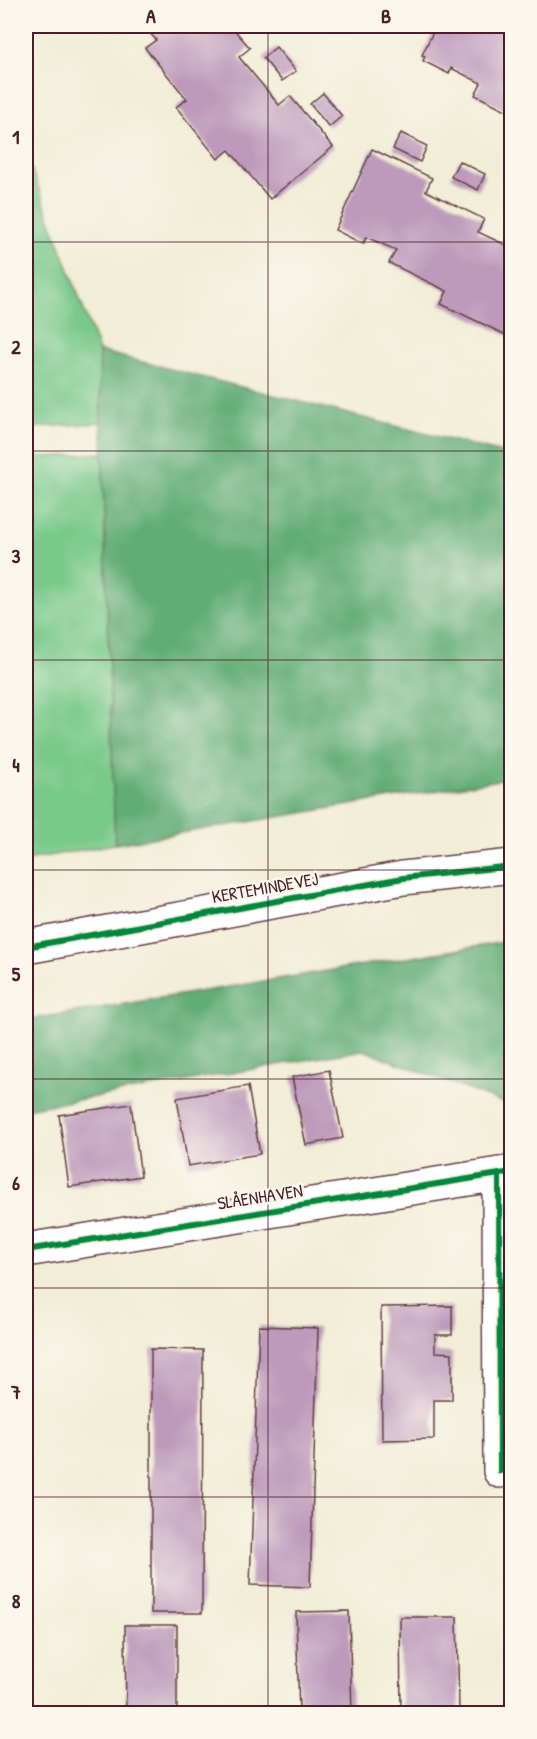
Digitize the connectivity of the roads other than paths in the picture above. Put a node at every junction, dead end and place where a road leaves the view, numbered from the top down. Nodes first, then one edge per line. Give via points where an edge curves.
1 (512, 866) edge
2 (26, 947) edge
3 (505, 1173) edge
4 (26, 1250) edge
5 (500, 1471) dead end

1 - 2 street, KERTEMINDEVEJ via 403,878
3 - 4 street, SLÅENHAVEN
3 - 5 street, SLÅENHAVEN

